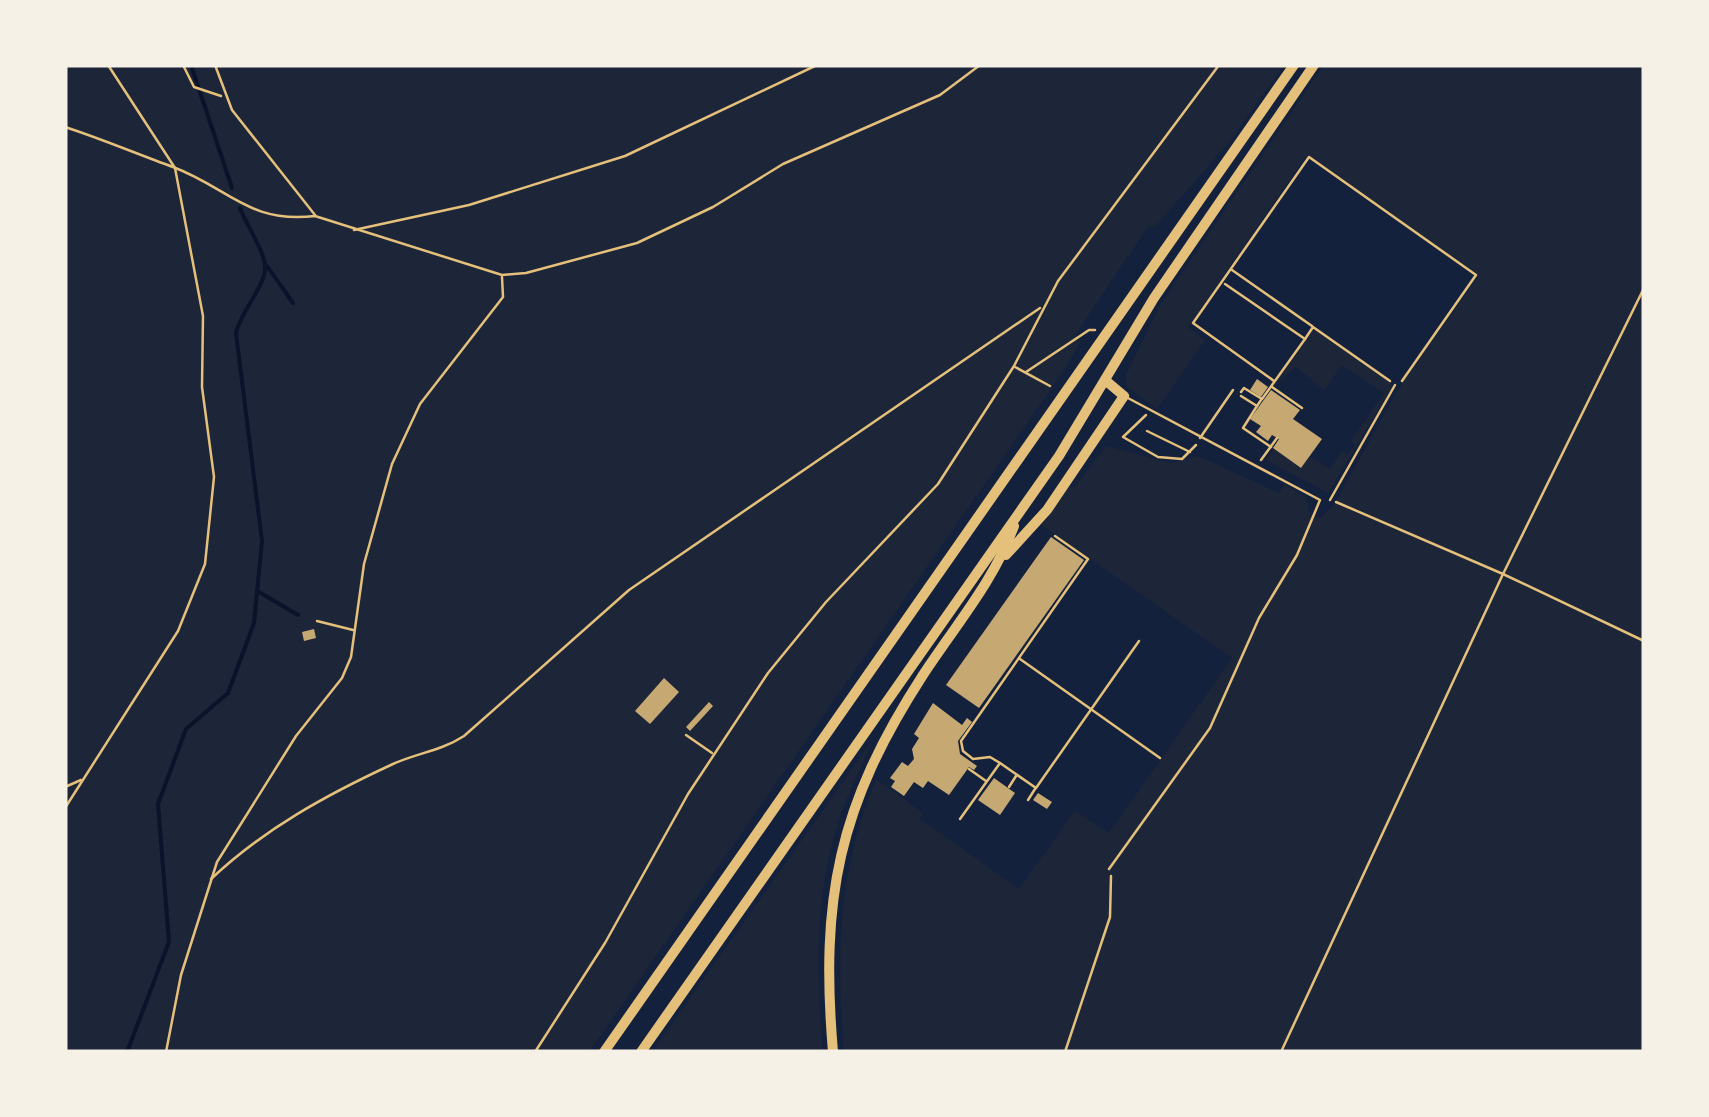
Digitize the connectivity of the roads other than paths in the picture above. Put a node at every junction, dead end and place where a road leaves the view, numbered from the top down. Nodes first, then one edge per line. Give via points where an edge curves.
1 (1294, 65) edge
2 (1314, 65) edge
3 (1105, 380) junction
4 (1396, 385) road end
5 (1233, 390) road end
6 (1124, 396) junction
7 (1200, 440) junction
8 (1330, 500) road end
9 (1020, 511) junction
10 (1002, 560) junction
11 (1109, 869) road end
12 (604, 1052) edge
13 (642, 1052) edge
14 (833, 1052) edge

1 - 12 highway
2 - 3 highway
3 - 6 highway
3 - 9 highway
4 - 8 lane
5 - 7 lane
6 - 7 lane
6 - 10 highway via 1047,510
7 - 11 lane via 1317,496 1319,510 1259,618 1210,728
9 - 10 highway
9 - 13 highway
10 - 14 highway via 900,714 847,827 827,938

